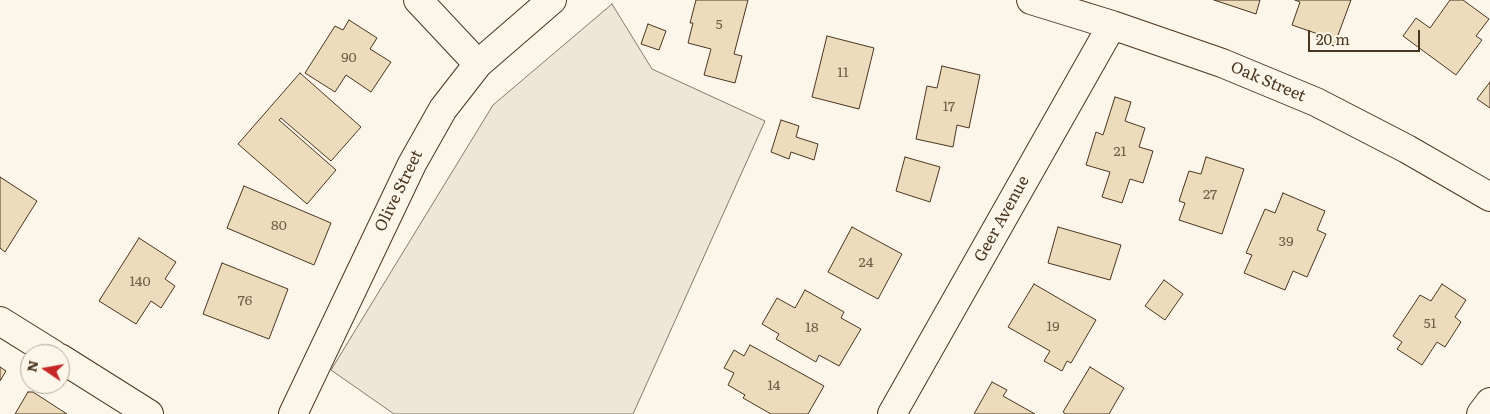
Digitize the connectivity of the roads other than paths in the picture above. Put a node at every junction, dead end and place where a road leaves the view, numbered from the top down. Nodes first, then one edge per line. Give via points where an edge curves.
1 (418, 0) edge
2 (552, 0) edge
3 (1031, 0) edge
4 (1112, 25) junction
5 (478, 64) junction
6 (1490, 197) edge
7 (0, 321) edge
8 (37, 344) edge
9 (70, 364) edge
10 (1490, 402) edge
11 (149, 414) edge
12 (292, 414) edge
13 (892, 414) edge
14 (1481, 414) edge

1 - 5 street
2 - 5 street, Olive Street
3 - 4 street, Oak Street
4 - 6 street, Oak Street via 1222,63 1316,102
4 - 13 street, Geer Avenue
5 - 12 street, Olive Street via 443,108 412,164
7 - 8 street
9 - 11 street
10 - 14 street

